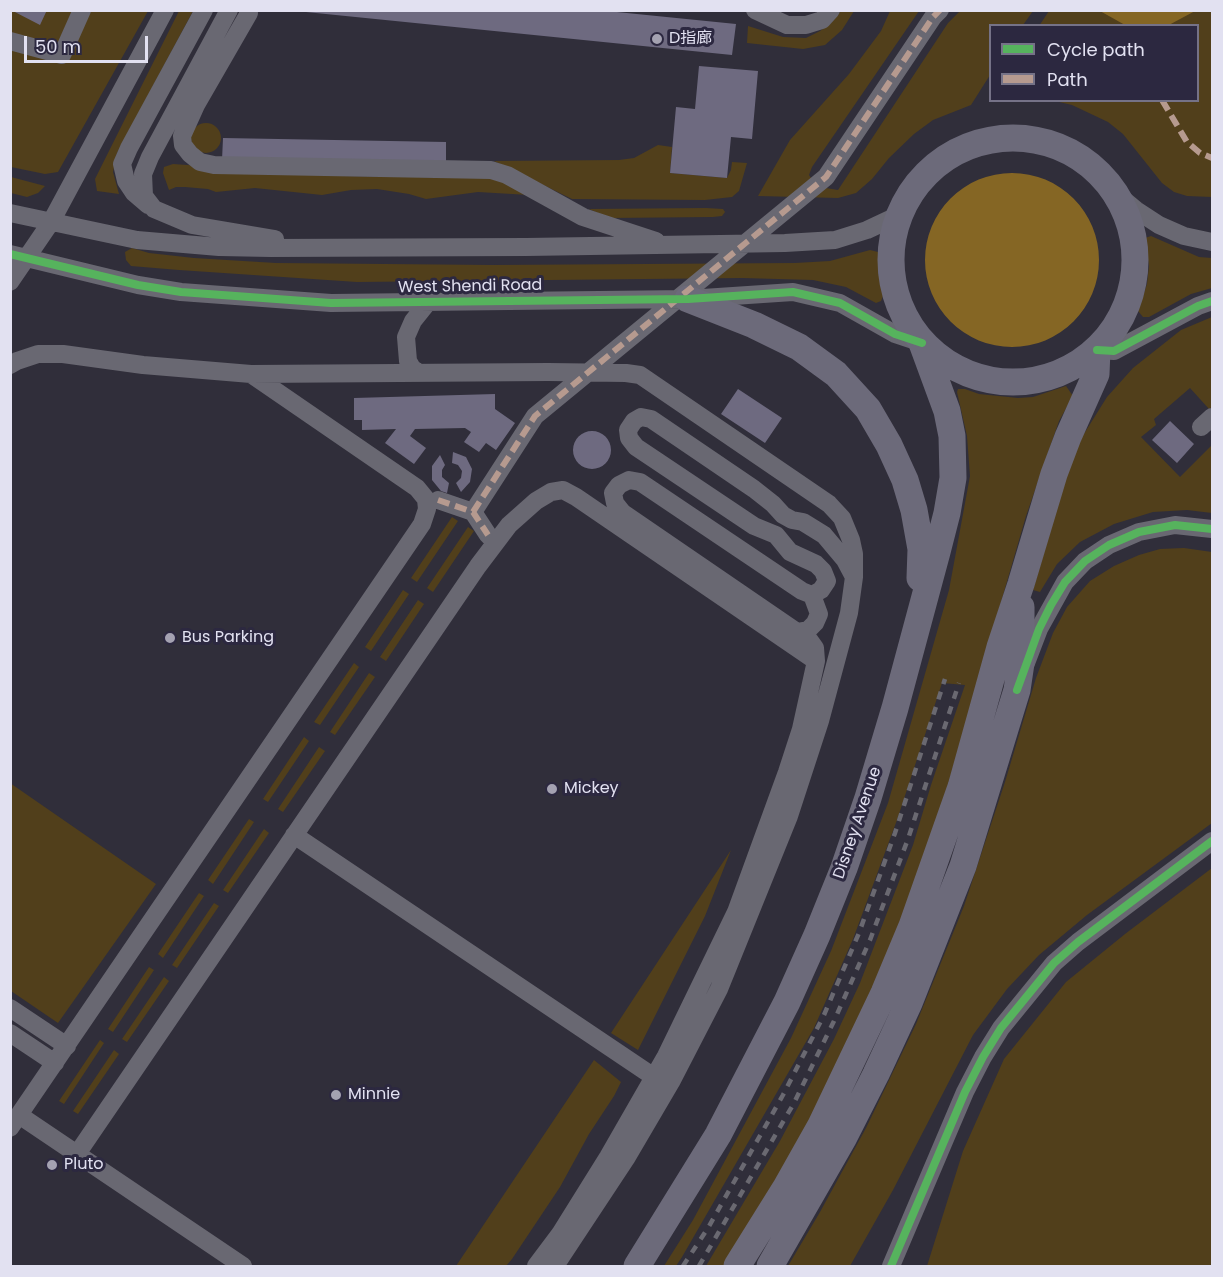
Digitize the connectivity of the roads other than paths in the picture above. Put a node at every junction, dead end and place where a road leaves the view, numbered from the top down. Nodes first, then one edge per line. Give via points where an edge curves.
1 (82, 10) edge
2 (165, 10) edge
3 (204, 10) edge
4 (229, 10) edge
5 (755, 10) edge
6 (831, 10) edge
7 (940, 10) edge
8 (249, 13) dead end
9 (10, 41) edge
10 (1113, 189) junction
11 (154, 209) junction
12 (10, 213) edge
13 (899, 215) junction
14 (51, 222) junction
15 (1212, 242) edge
16 (669, 245) junction
17 (324, 247) junction
18 (19, 256) edge
19 (10, 282) edge
20 (688, 299) junction
21 (429, 301) junction
22 (1212, 301) edge
23 (922, 344) junction
24 (1097, 350) junction
25 (10, 365) edge
26 (419, 373) junction
27 (251, 374) junction
28 (438, 501) dead end
29 (473, 512) junction
30 (1212, 529) edge
31 (488, 535) dead end
32 (854, 578) junction
33 (1021, 584) junction
34 (812, 595) junction
35 (920, 613) junction
36 (797, 632) junction
37 (843, 636) junction
38 (816, 655) junction
39 (1017, 690) junction
40 (294, 835) junction
41 (1212, 841) edge
42 (10, 1008) edge
43 (10, 1033) edge
44 (67, 1046) junction
45 (55, 1063) junction
46 (654, 1077) junction
47 (15, 1121) edge
48 (77, 1154) junction
49 (243, 1266) edge
50 (536, 1266) edge
51 (555, 1266) edge
52 (637, 1266) edge
53 (738, 1266) edge
54 (770, 1266) edge
55 (891, 1266) edge

1 - 9 street via 62,55
2 - 14 street
3 - 11 street via 122,164 134,193
4 - 11 street via 143,174 144,196
5 - 6 street via 787,25 822,20
7 - 29 street via 826,177 535,416
8 - 16 street via 182,136 183,145 200,162 491,171 507,175 583,217
10 - 13 highway via 1098,171 1058,146 1011,138 964,148 937,165 910,194
10 - 15 street via 1160,225
10 - 24 highway via 1128,215 1135,243 1136,272 1130,301 1121,319
11 - 17 street via 192,225
12 - 14 street
13 - 16 street via 835,240
13 - 23 highway via 891,254 894,292
14 - 17 street via 137,240 219,247
14 - 18 street
16 - 17 street
18 - 19 street
18 - 21 street, West Shendi Road via 138,285 212,295 331,303
20 - 21 street, West Shendi Road
20 - 23 street, West Shendi Road via 793,292 819,296
20 - 35 highway via 799,347 836,374 868,409 905,480 914,510 921,549
21 - 26 street via 406,337 408,361
22 - 24 street via 1114,351
23 - 24 highway via 953,368 989,381 1028,383 1065,372
23 - 35 highway, Disney Avenue via 947,411 953,478
24 - 33 highway via 1096,374 1054,474
25 - 27 street via 38,354 63,354
26 - 27 street
26 - 32 street via 640,375 829,504 842,518 851,540
27 - 44 street via 417,488 426,499 427,509 422,524
28 - 29 street
29 - 31 street
30 - 39 street via 1175,525 1138,532 1109,544 1085,561 1051,604
32 - 34 street via 824,535 783,515 754,489 651,419 641,417 634,422 628,430 636,447 824,571 827,581
32 - 37 street
33 - 39 highway
33 - 53 highway via 938,856 884,993 821,1125
34 - 36 street via 819,614 808,630
34 - 36 street via 640,482 629,480 613,493 623,513
35 - 52 highway, Disney Avenue via 868,798 817,935 748,1079
36 - 38 street via 810,641
37 - 38 street
37 - 51 street via 789,816 719,989 632,1148
38 - 40 street via 576,497 563,490 550,492 498,537
38 - 46 street via 801,729 736,912
39 - 54 highway via 963,866 909,1003 844,1137
40 - 46 street
40 - 48 street
41 - 55 street via 1054,963 1001,1028 965,1092
42 - 44 street
43 - 45 street
44 - 45 street
45 - 47 street
46 - 50 street via 560,1234
47 - 48 street
48 - 49 street

